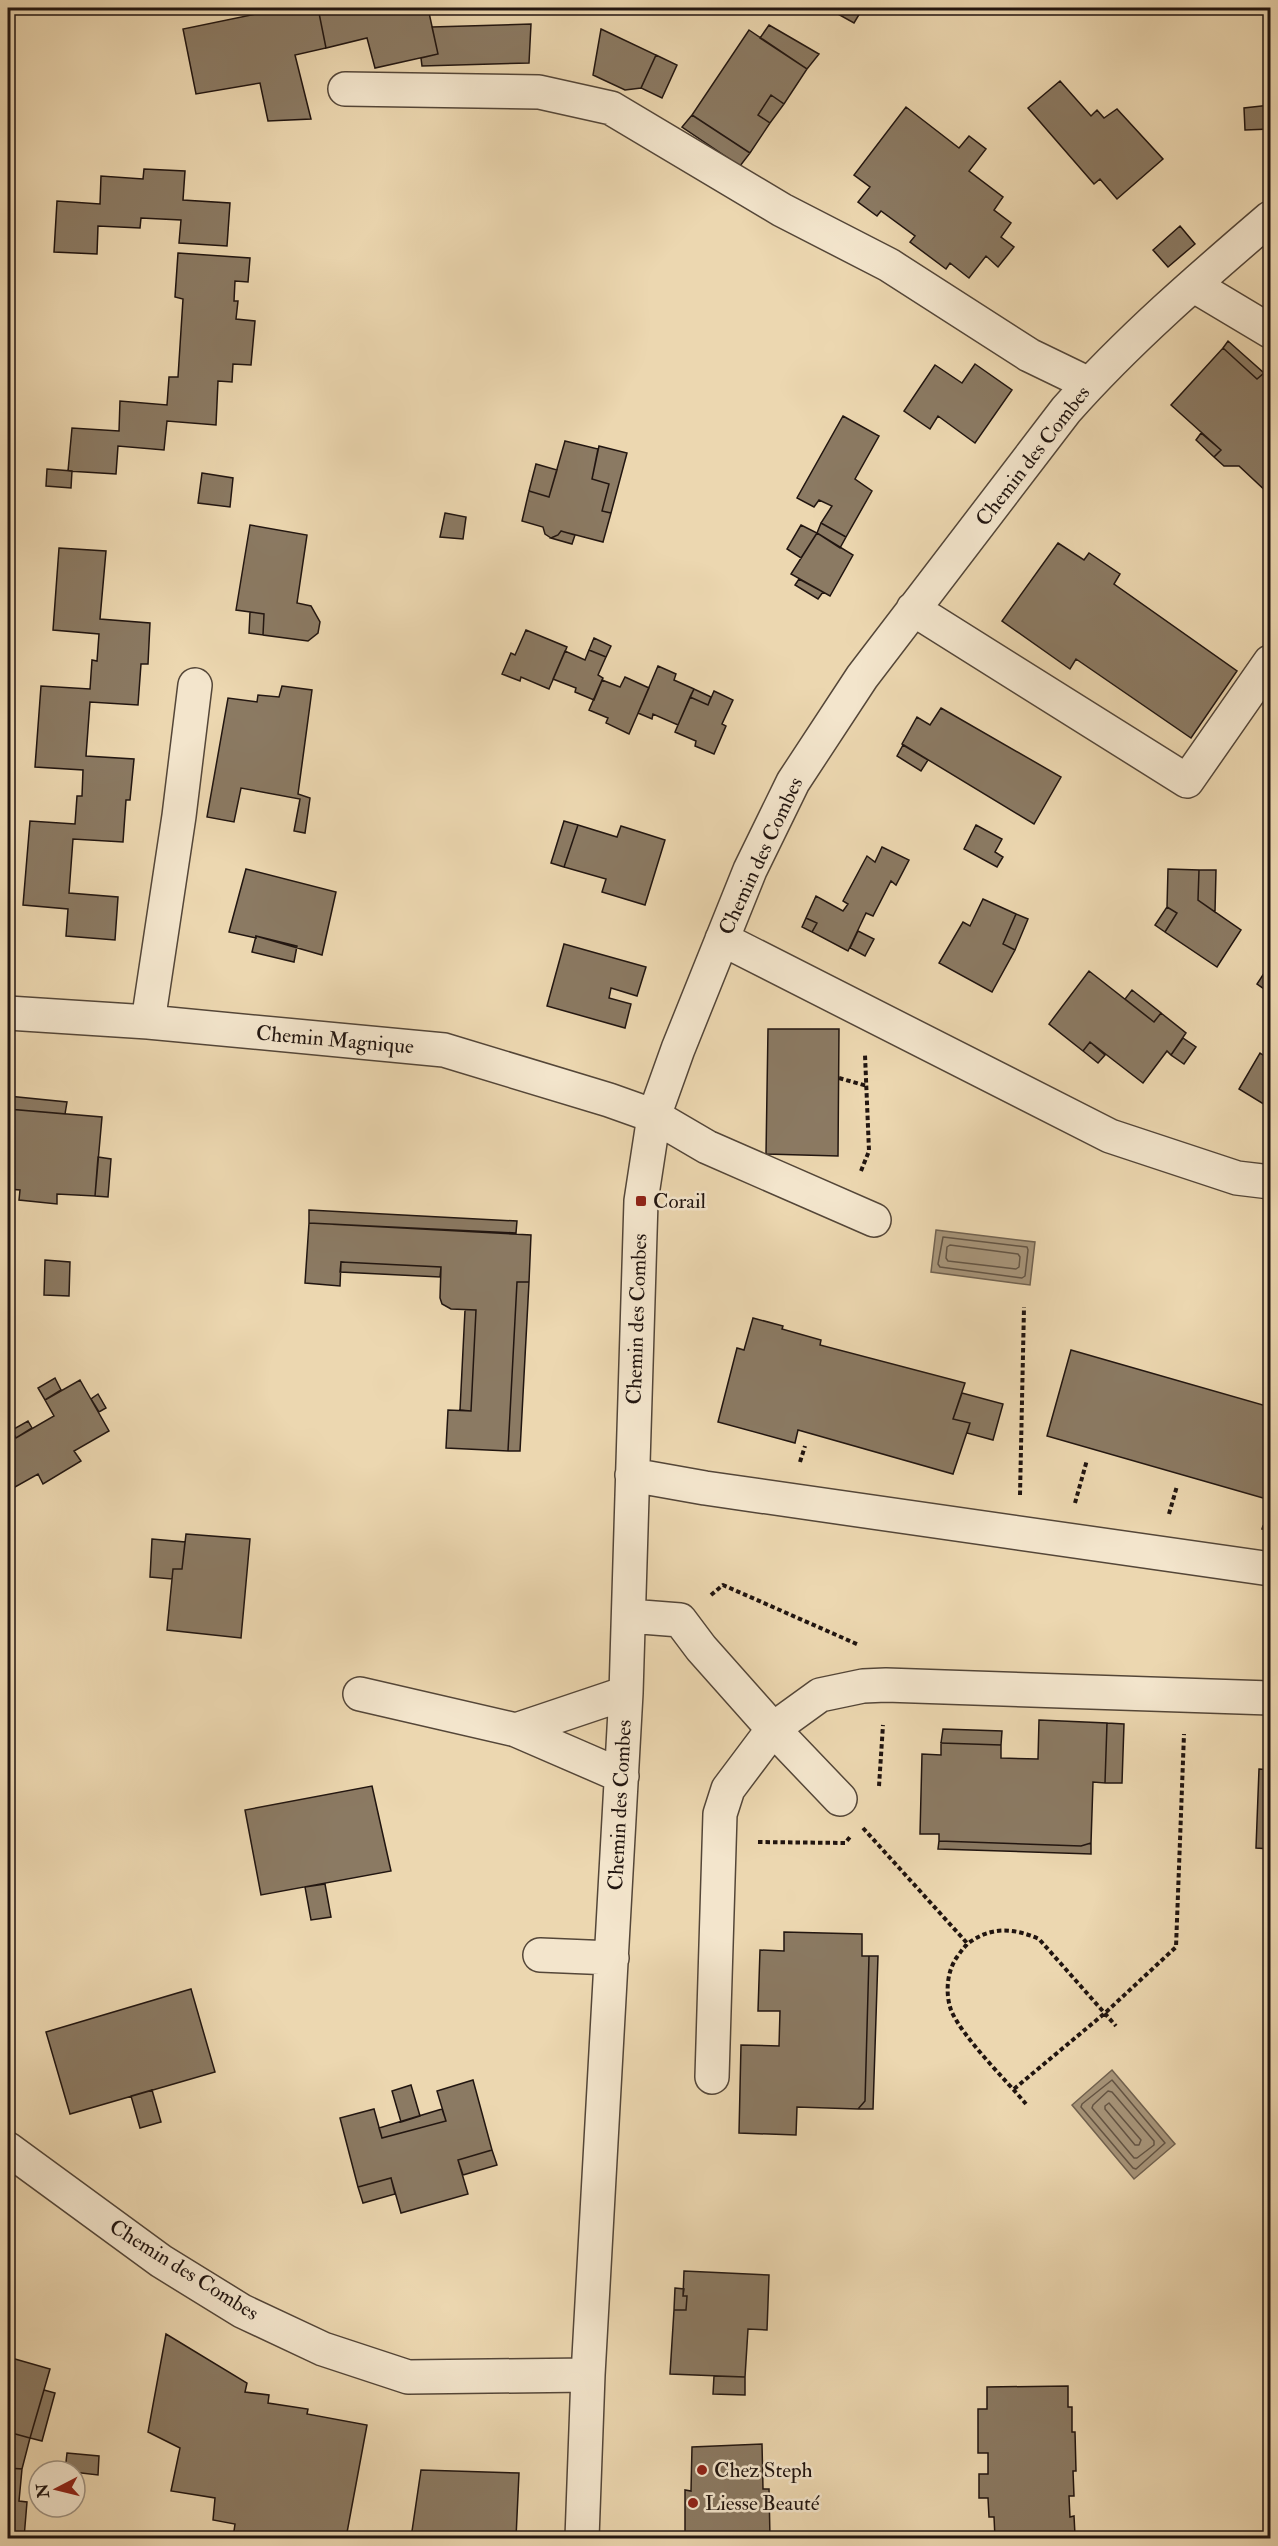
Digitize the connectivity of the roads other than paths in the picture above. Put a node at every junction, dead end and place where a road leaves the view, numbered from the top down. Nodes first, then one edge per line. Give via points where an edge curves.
1 (345, 89) dead end
2 (1270, 218) edge
3 (1193, 285) junction
4 (1270, 331) edge
5 (1089, 384) junction
6 (913, 609) junction
7 (1270, 662) edge
8 (195, 685) dead end
9 (722, 939) junction
10 (8, 1013) edge
11 (148, 1022) junction
12 (654, 1116) junction
13 (1270, 1182) edge
14 (860, 1214) road end
15 (632, 1474) junction
16 (1270, 1569) edge
17 (629, 1616) junction
18 (626, 1693) junction
19 (360, 1694) dead end
20 (1270, 1698) edge
21 (773, 1729) junction
22 (516, 1730) junction
23 (622, 1776) junction
24 (840, 1798) dead end
25 (540, 1955) dead end
26 (612, 1958) junction
27 (712, 2077) dead end
28 (8, 2150) edge
29 (588, 2375) junction
30 (582, 2538) edge

1 - 5 street via 539,92 611,108 782,210 888,265 1029,355
2 - 3 street, Chemin des Combes
3 - 4 street
3 - 5 street, Chemin des Combes
5 - 6 street, Chemin des Combes
6 - 7 street via 1187,781
6 - 9 street, Chemin des Combes via 862,677 793,782
8 - 11 street
9 - 12 street, Chemin des Combes
9 - 13 street via 1110,1136 1237,1178
10 - 11 street, Chemin Magnique
11 - 12 street, Chemin Magnique via 444,1050
12 - 14 street, Chemin Magnique via 707,1146
12 - 15 street, Chemin des Combes via 641,1201
15 - 16 street via 705,1488
15 - 17 street, Chemin des Combes
17 - 18 street, Chemin des Combes
17 - 21 street via 680,1620
18 - 22 street
18 - 23 street, Chemin des Combes
19 - 22 street
20 - 21 street via 863,1686 820,1695
21 - 24 street
21 - 27 street via 728,1789 720,1814
22 - 23 street
23 - 26 street, Chemin des Combes
25 - 26 street
26 - 29 street, Chemin des Combes
28 - 29 street, Chemin des Combes via 161,2260 242,2311 323,2349 408,2377
29 - 30 street, Chemin des Combes

